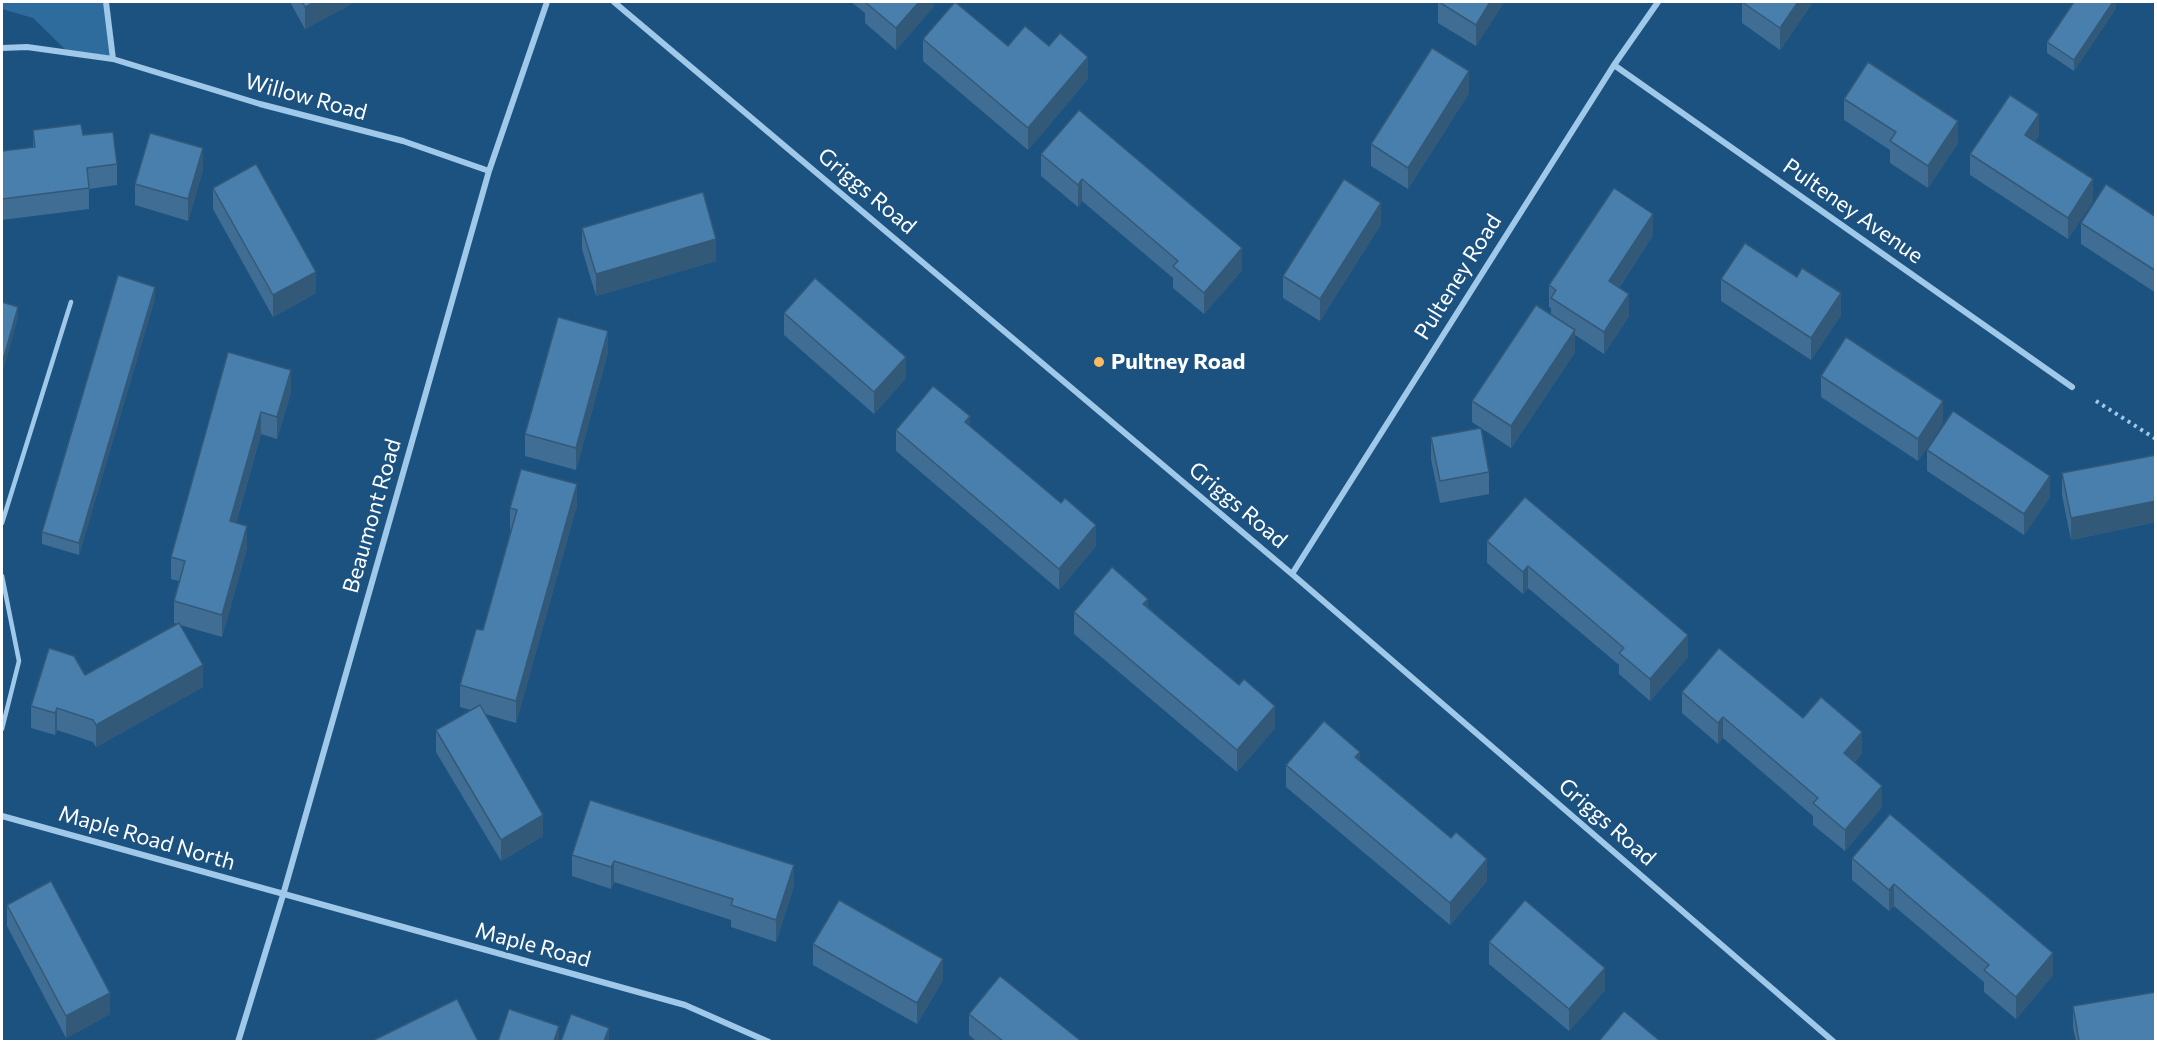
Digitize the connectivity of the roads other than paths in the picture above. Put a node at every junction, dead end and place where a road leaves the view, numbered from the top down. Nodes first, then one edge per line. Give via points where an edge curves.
1 (106, 2) edge
2 (547, 2) edge
3 (614, 2) edge
4 (1658, 2) edge
5 (2, 48) edge
6 (113, 59) junction
7 (1614, 65) junction
8 (489, 171) junction
9 (71, 302) dead end
10 (2072, 387) road end
11 (2, 524) edge
12 (1292, 574) junction
13 (2, 576) edge
14 (2, 729) edge
15 (2, 816) edge
16 (283, 895) junction
17 (238, 1041) edge
18 (769, 1041) edge
19 (1834, 1041) edge

1 - 6 street
2 - 8 street, Beaumont Road
3 - 12 street, Griggs Road
4 - 7 street, Pulteney Road
5 - 6 street, Willow Road via 27,47
6 - 8 street, Willow Road via 260,104 403,141
7 - 10 street, Pulteney Avenue
7 - 12 street, Pulteney Road
8 - 16 street, Beaumont Road
9 - 11 lane
12 - 19 street, Griggs Road
13 - 14 lane via 19,661
15 - 16 street, Maple Road North
16 - 17 street, Beaumont Road
16 - 18 street, Maple Road via 685,1005

